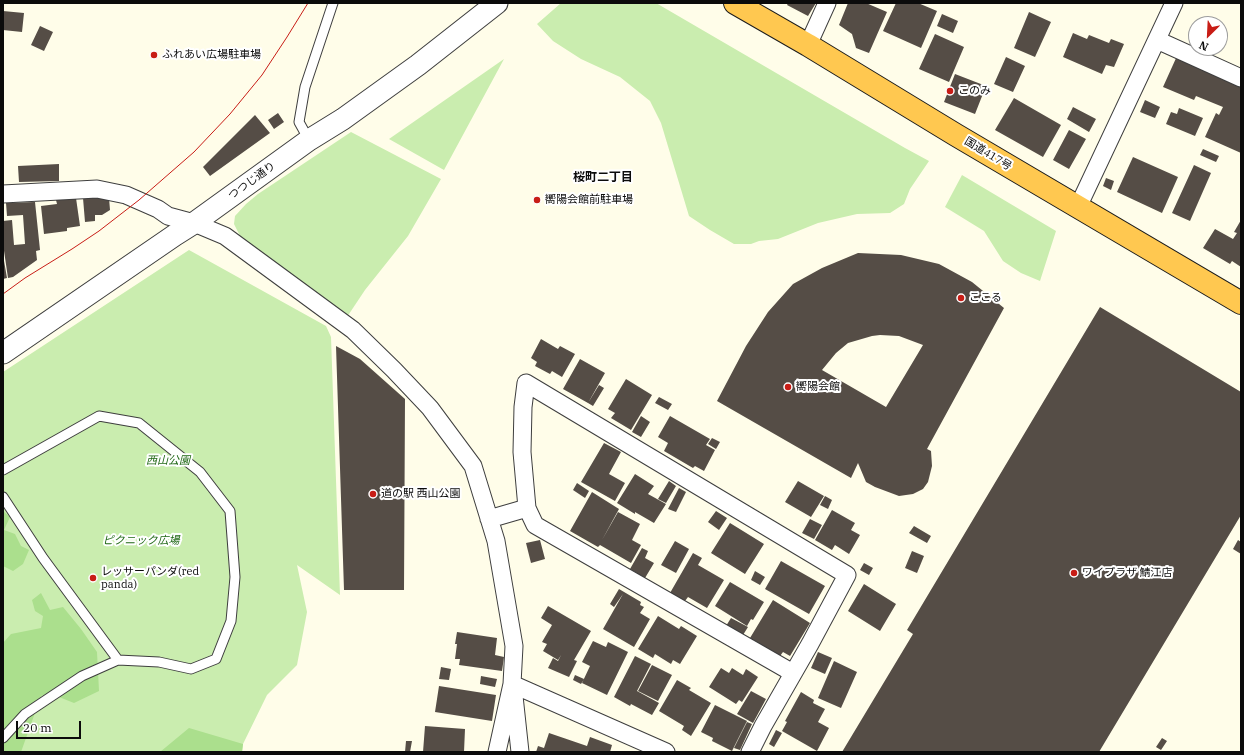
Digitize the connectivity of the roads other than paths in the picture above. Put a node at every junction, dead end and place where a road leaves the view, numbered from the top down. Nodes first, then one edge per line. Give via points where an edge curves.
1 (333, 3) edge
2 (497, 3) edge
3 (735, 3) edge
4 (826, 3) edge
5 (1174, 3) edge
6 (1157, 40) junction
7 (808, 46) junction
8 (1241, 78) edge
9 (310, 140) junction
10 (3, 194) edge
11 (1078, 207) junction
12 (194, 223) junction
13 (1241, 303) edge
14 (3, 353) edge
15 (3, 470) edge
16 (3, 497) edge
17 (527, 508) junction
18 (489, 519) junction
19 (118, 660) junction
20 (793, 673) junction
21 (512, 684) junction
22 (3, 738) edge
23 (497, 752) edge
24 (520, 752) edge
25 (666, 752) edge
26 (750, 752) edge

1 - 9 lane via 305,87 299,122
2 - 9 street, つつじ通り via 343,120
3 - 7 highway, 国道417号
4 - 7 street
5 - 6 street
6 - 8 street
6 - 11 street
7 - 11 highway, 国道417号
9 - 12 street, つつじ通り
10 - 12 street via 97,190 126,195 168,216
11 - 13 highway, 国道417号
12 - 14 street, つつじ通り
12 - 18 street via 224,236 352,330 394,370 430,408 473,466
15 - 19 lane via 99,416 139,423 200,472 230,511 236,577 231,621 216,658 191,669 159,662
16 - 19 lane via 43,558
17 - 18 street
17 - 20 street via 535,525
17 - 20 street via 522,452 526,383 847,575
18 - 21 street via 496,541 514,646
19 - 22 lane via 82,676 25,714
20 - 26 street
21 - 23 street
21 - 24 street
21 - 25 street

